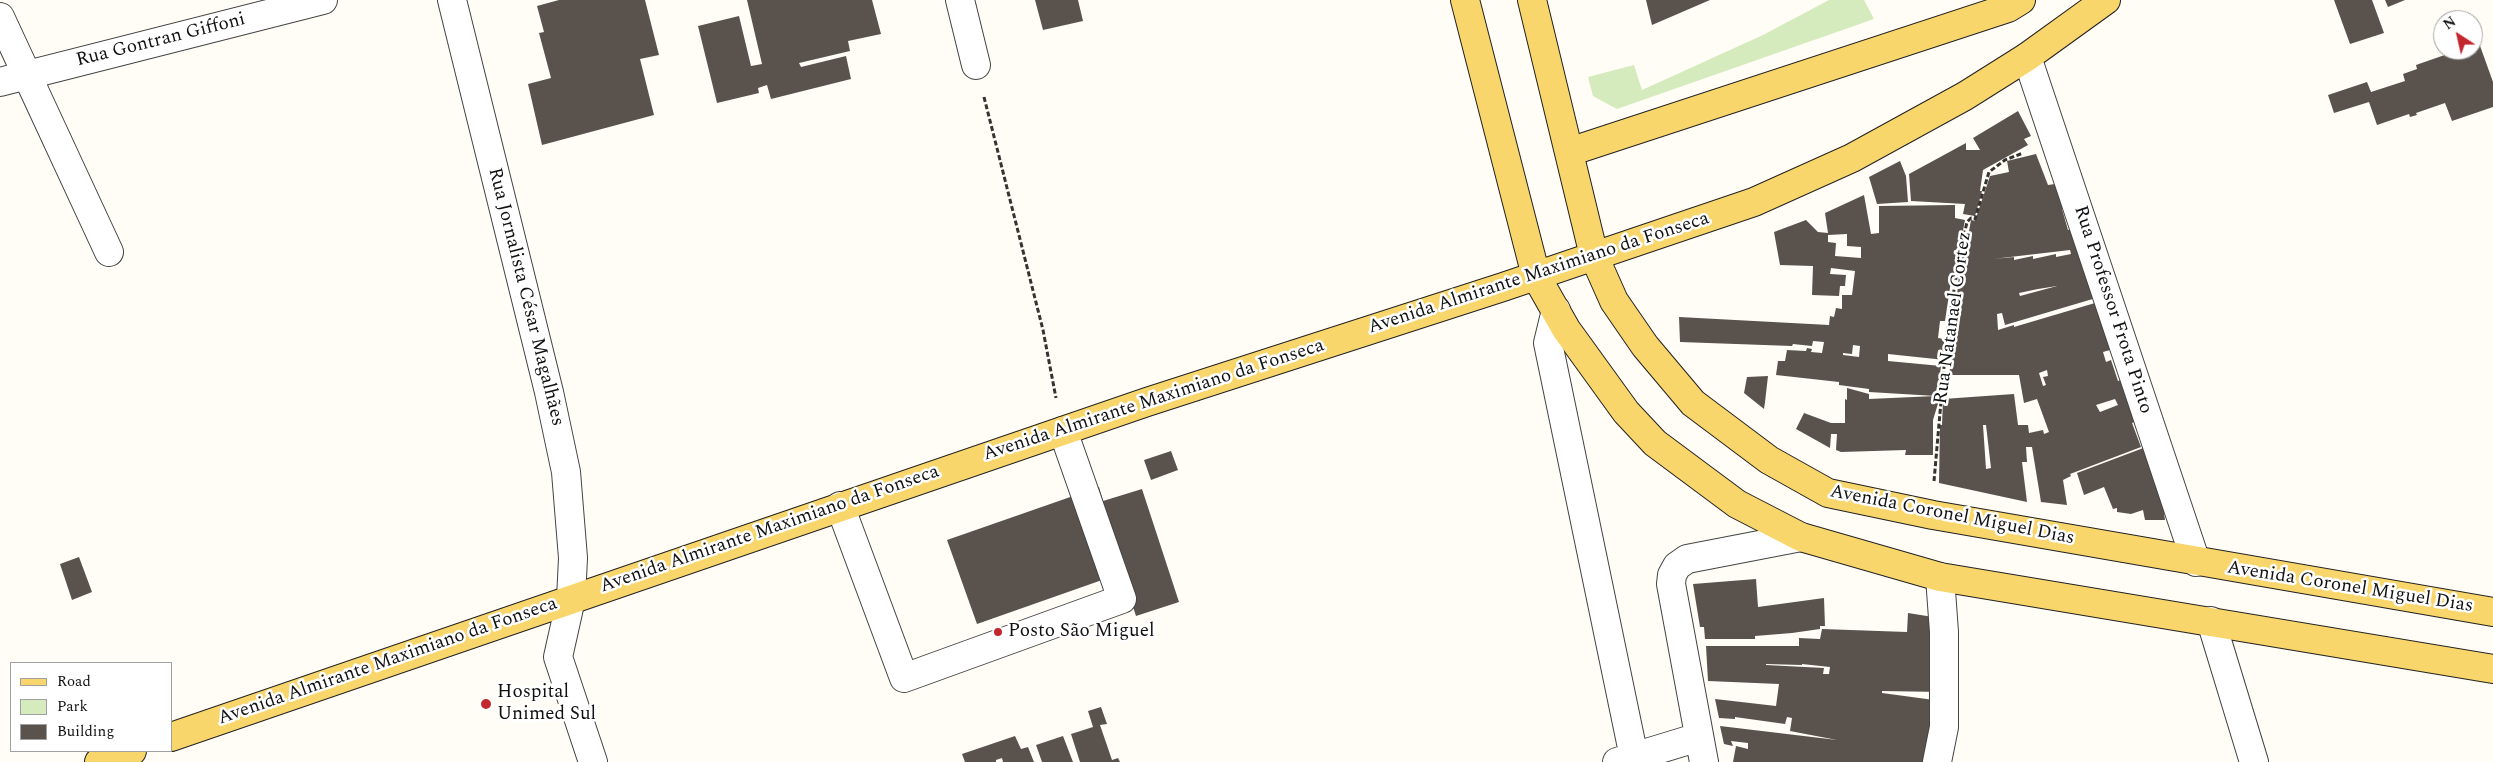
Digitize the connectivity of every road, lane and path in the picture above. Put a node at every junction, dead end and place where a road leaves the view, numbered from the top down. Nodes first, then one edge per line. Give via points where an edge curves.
1 (323, 0) edge
2 (452, 0) edge
3 (960, 0) edge
4 (1465, 0) edge
5 (1532, 0) edge
6 (2106, 0) edge
7 (2012, 3) edge
8 (0, 17) edge
9 (2027, 58) junction
10 (976, 65) joint
11 (28, 76) junction
12 (0, 82) edge
13 (2055, 138) junction
14 (1569, 152) junction
15 (109, 252) dead end
16 (1594, 256) junction
17 (1536, 276) junction
18 (1556, 310) junction
19 (1062, 431) junction
20 (840, 506) junction
21 (1933, 516) junction
22 (1801, 537) junction
23 (2196, 562) junction
24 (1940, 577) junction
25 (571, 598) junction
26 (2493, 612) edge
27 (2211, 621) junction
28 (2493, 669) edge
29 (172, 737) edge
30 (1702, 749) edge
31 (129, 752) edge
32 (1628, 760) edge
33 (99, 762) edge
34 (593, 762) edge
35 (1937, 762) edge
36 (2254, 762) edge

1 - 11 street, Rua Gontran Giffoni
2 - 25 street, Rua Jornalista César Magalhães via 566,472 573,558
3 - 10 street
4 - 17 main road
5 - 14 main road, Avenida Coronel Miguel Dias
6 - 9 main road, Avenida Almirante Maximiano da Fonseca
7 - 14 main road
8 - 11 street
9 - 13 street, Rua Professor Frota Pinto
9 - 16 main road, Avenida Almirante Maximiano da Fonseca via 1852,158 1754,202
10 - 19 path via 1043,330
11 - 12 street, Rua Gontran Giffoni
11 - 15 street
13 - 21 path, Rua Natanael Cortez via 1989,172 1975,219 1967,222 1947,333 1936,444
13 - 23 street, Rua Professor Frota Pinto
14 - 16 main road, Avenida Coronel Miguel Dias
16 - 17 main road, Avenida Almirante Maximiano da Fonseca
16 - 21 main road, Avenida Coronel Miguel Dias via 1614,301 1645,346 1693,403 1769,460 1828,493
17 - 18 main road
17 - 19 main road, Avenida Almirante Maximiano da Fonseca
18 - 22 main road via 1566,329 1626,412 1655,443 1737,504
18 - 32 street via 1548,343
19 - 20 main road, Avenida Almirante Maximiano da Fonseca
19 - 20 street via 1122,599 904,678
20 - 25 main road, Avenida Almirante Maximiano da Fonseca
21 - 23 main road, Avenida Coronel Miguel Dias
22 - 24 main road
22 - 30 street via 1687,560 1672,574 1671,584
23 - 26 main road, Avenida Coronel Miguel Dias
24 - 27 main road
24 - 35 street via 1944,632 1944,727
25 - 29 main road, Avenida Almirante Maximiano da Fonseca
25 - 34 street, Rua Jornalista César Magalhães via 558,657
27 - 28 main road
27 - 36 street
30 - 32 street
31 - 33 main road

